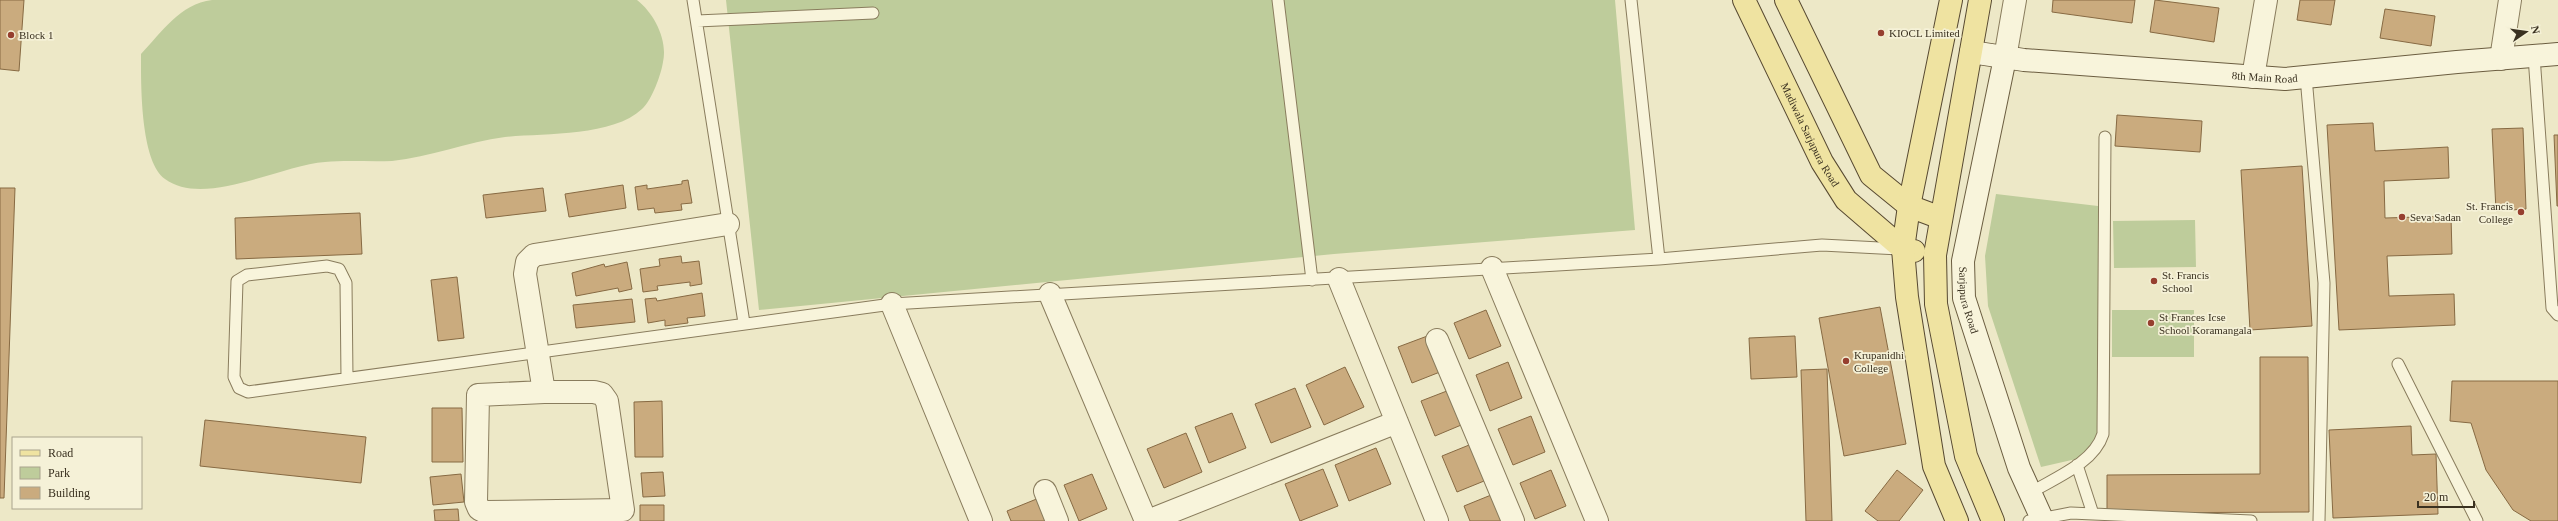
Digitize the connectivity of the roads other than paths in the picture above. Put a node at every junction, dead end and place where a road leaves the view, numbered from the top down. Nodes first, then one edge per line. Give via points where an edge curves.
1 (693, 0) edge
2 (1278, 0) edge
3 (1631, 0) edge
4 (1744, 0) edge
5 (1786, 0) edge
6 (1951, 0) edge
7 (1980, 0) edge
8 (2015, 0) edge
9 (2266, 0) edge
10 (2510, 0) edge
11 (872, 13) dead end
12 (697, 21) junction
13 (1971, 52) junction
14 (2558, 54) edge
15 (2534, 56) junction
16 (2005, 58) junction
17 (2501, 59) junction
18 (2253, 77) junction
19 (2306, 77) junction
20 (2105, 137) dead end
21 (1909, 206) junction
22 (1941, 218) junction
23 (728, 224) junction
24 (1903, 249) junction
25 (1935, 255) junction
26 (1659, 259) junction
27 (1492, 268) junction
28 (1339, 279) junction
29 (1312, 280) junction
30 (1050, 294) junction
31 (892, 304) junction
32 (2558, 315) edge
33 (744, 323) junction
34 (1437, 340) dead end
35 (539, 352) junction
36 (2398, 364) dead end
37 (347, 378) junction
38 (544, 392) junction
39 (1397, 422) junction
40 (2077, 465) junction
41 (1045, 491) dead end
42 (2030, 493) junction
43 (2093, 514) junction
44 (626, 516) edge
45 (2038, 520) edge
46 (981, 521) edge
47 (1058, 521) edge
48 (1147, 521) edge
49 (1437, 521) edge
50 (1513, 521) edge
51 (1597, 521) edge
52 (1957, 521) edge
53 (1994, 521) edge
54 (2251, 521) edge
55 (2319, 521) edge
56 (2478, 521) edge

1 - 12 lane
2 - 29 lane
3 - 26 lane
4 - 24 main road, Madiwala Sarjapura Road via 1822,162 1846,200
5 - 21 main road via 1871,175
6 - 21 main road
7 - 13 main road
8 - 16 street, Sarjapura Road
9 - 18 street
10 - 17 street
11 - 12 lane
12 - 23 lane
13 - 16 street, 8th Main Road
13 - 22 main road
14 - 15 street, 8th Main Road
15 - 17 street, 8th Main Road
15 - 32 lane via 2552,308
16 - 18 street, 8th Main Road
16 - 42 street, Sarjapura Road via 1963,261 1964,298 2019,468
17 - 19 street, 8th Main Road
18 - 19 street, 8th Main Road via 2285,80
19 - 55 lane via 2324,283
20 - 40 lane via 2105,426 2101,442
21 - 22 main road
21 - 24 main road
22 - 25 main road
23 - 33 lane
23 - 35 street via 534,255 527,262 525,274
24 - 25 main road
24 - 26 lane via 1822,245
24 - 52 main road via 1907,296 1934,466
25 - 53 main road via 1936,304 1966,456
26 - 27 lane
27 - 28 lane
27 - 51 street
28 - 29 lane
28 - 39 street
29 - 30 lane
30 - 31 lane
30 - 48 street
31 - 33 lane
31 - 46 street
33 - 35 lane
34 - 50 street
35 - 37 lane
35 - 38 street
36 - 56 lane
37 - 37 lane via 346,283 339,269 327,266 247,275 237,281 234,377 239,388 248,392
38 - 44 street via 594,392 602,394 607,401
38 - 44 street via 478,394 476,502 479,509 485,512
39 - 48 street
39 - 49 street
40 - 42 lane
40 - 43 lane
41 - 47 street
42 - 45 street, Sarjapura Road
43 - 45 lane via 2071,513
43 - 54 lane

